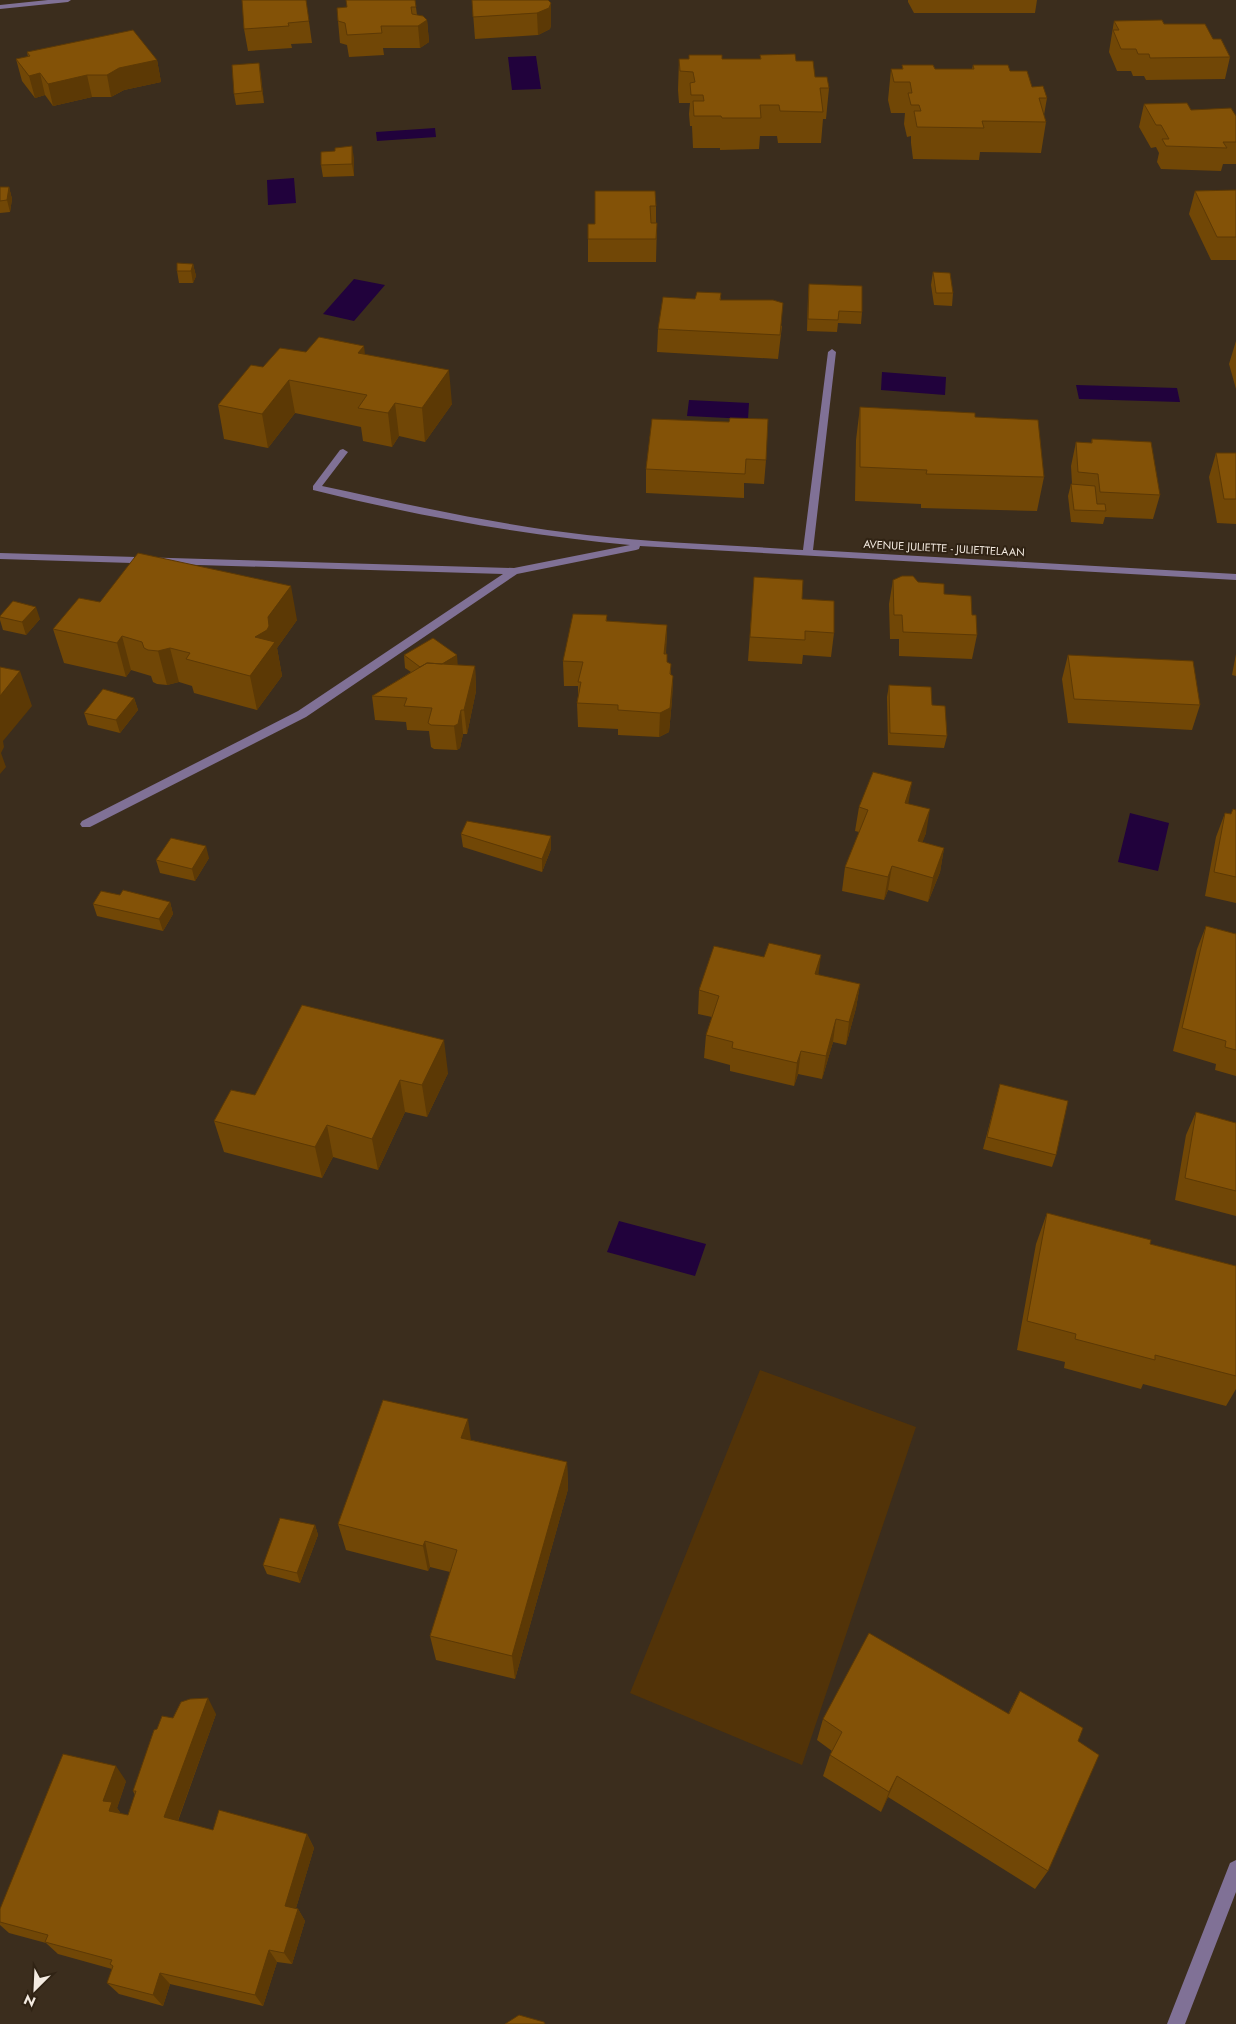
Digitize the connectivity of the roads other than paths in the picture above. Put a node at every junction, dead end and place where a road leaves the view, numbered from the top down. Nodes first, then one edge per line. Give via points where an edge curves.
1 (68, 0) edge
2 (0, 7) edge
3 (832, 352) dead end
4 (342, 452) dead end
5 (651, 544) junction
6 (808, 553) junction
7 (0, 556) edge
8 (514, 571) junction
9 (1236, 577) edge
10 (86, 824) dead end
11 (1236, 1869) edge
12 (1176, 2024) edge

1 - 2 street
3 - 6 street
4 - 5 street via 316,488 494,525
5 - 6 street, AVENUE JULIETTE - JULIETTELAAN
5 - 8 street
6 - 9 street, AVENUE JULIETTE - JULIETTELAAN
7 - 8 street
8 - 10 street via 302,714
11 - 12 street

